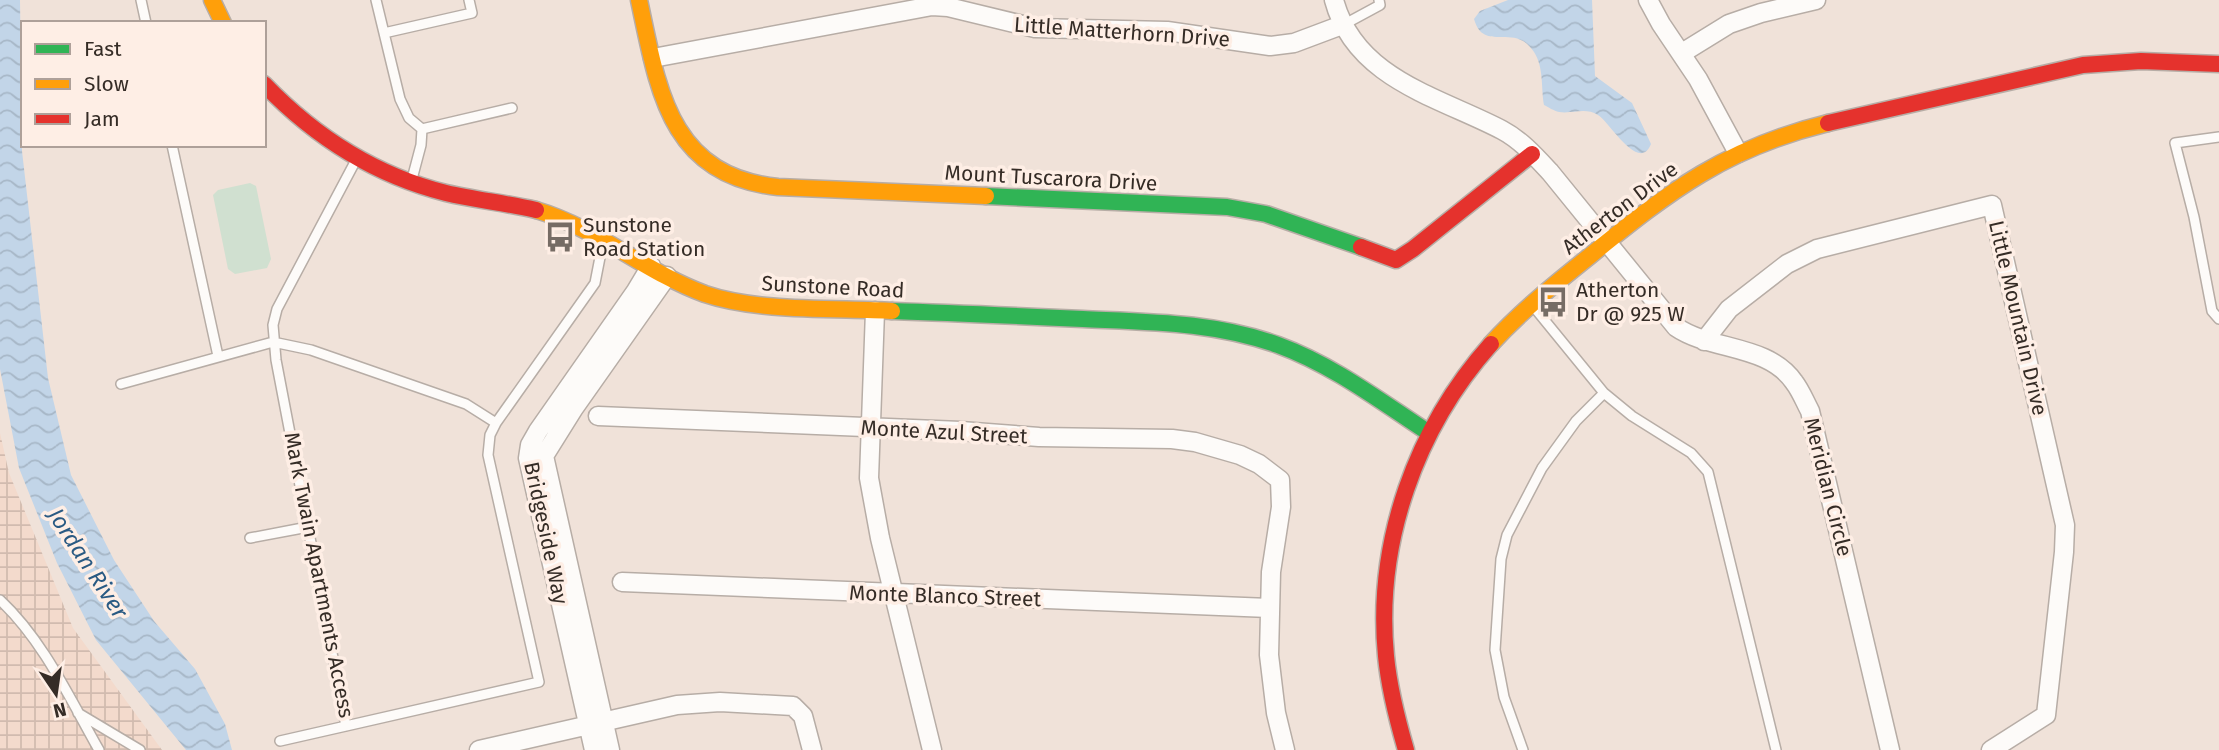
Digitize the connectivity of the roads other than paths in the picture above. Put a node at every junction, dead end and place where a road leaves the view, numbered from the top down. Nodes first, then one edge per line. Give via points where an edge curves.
1 (141, 0) edge
2 (212, 0) edge
3 (376, 0) edge
4 (469, 0) edge
5 (639, 0) edge
6 (1334, 0) edge
7 (1379, 0) edge
8 (1648, 0) edge
9 (1816, 0) edge
10 (146, 21) edge
11 (222, 21) edge
12 (1342, 25) junction
13 (384, 33) junction
14 (1682, 53) junction
15 (653, 58) junction
16 (2219, 64) edge
17 (266, 86) edge
18 (512, 108) dead end
19 (422, 129) junction
20 (2219, 137) edge
21 (172, 147) edge
22 (1738, 153) junction
23 (1532, 154) junction
24 (357, 159) junction
25 (410, 183) junction
26 (604, 237) junction
27 (1606, 243) junction
28 (650, 266) junction
29 (667, 276) junction
30 (1531, 303) junction
31 (875, 311) junction
32 (2219, 319) edge
33 (1703, 341) junction
34 (273, 342) junction
35 (218, 356) junction
36 (121, 384) dead end
37 (1604, 393) junction
38 (598, 416) dead end
39 (496, 423) junction
40 (869, 428) junction
41 (1429, 433) junction
42 (308, 527) junction
43 (250, 538) dead end
44 (622, 582) dead end
45 (895, 594) junction
46 (0, 600) edge
47 (1269, 608) junction
48 (78, 712) junction
49 (596, 724) junction
50 (346, 726) junction
51 (279, 741) dead end
52 (99, 750) edge
53 (140, 750) edge
54 (479, 750) edge
55 (594, 750) edge
56 (610, 750) edge
57 (812, 750) edge
58 (932, 750) edge
59 (1285, 750) edge
60 (1406, 750) edge
61 (1523, 750) edge
62 (1776, 750) edge
63 (1890, 750) edge
64 (1991, 750) edge

1 - 10 lane
2 - 11 street
3 - 13 lane
4 - 13 lane via 472,13
5 - 15 street, Mount Tuscarora Drive
6 - 12 street
7 - 12 lane via 1380,5
8 - 14 street
9 - 14 street via 1729,24
12 - 15 street, Little Matterhorn Drive via 1294,43 1270,46 1167,31 1035,28 932,6
12 - 23 street, Meridian Circle via 1393,79 1503,131
13 - 19 lane via 403,109
14 - 22 street
15 - 23 street, Mount Tuscarora Drive via 663,100 680,134 708,163 755,184 1227,207 1303,225 1396,260
16 - 22 street, Atherton Drive via 2145,61 2055,70 1811,127
17 - 24 street, Sunstone Road via 309,128
18 - 19 lane
19 - 25 lane
20 - 32 lane via 2175,144 2212,311
21 - 35 lane
22 - 27 street, Atherton Drive via 1704,170
23 - 27 street, Meridian Circle
24 - 25 street, Sunstone Road
24 - 34 lane, Mark Twain Apartments Access via 277,309
25 - 26 street, Sunstone Road via 524,207
26 - 28 street, Sunstone Road
26 - 39 lane, Mark Twain Apartments Access via 594,283
27 - 30 street, Atherton Drive
27 - 33 street, Meridian Circle via 1676,327
28 - 29 street, Sunstone Road
28 - 49 street, Bridgeside Way via 538,430 528,458
29 - 31 street, Sunstone Road via 704,293 749,304
29 - 49 street, Bridgeside Way via 544,456
30 - 37 lane
30 - 41 street, Atherton Drive via 1463,377
31 - 40 street
31 - 41 street, Sunstone Road via 1180,323 1241,332 1326,366
33 - 63 street, Meridian Circle via 1772,363 1794,380 1810,411
33 - 64 street, Little Mountain Drive via 1730,309 1787,264 1817,248 1992,205 2065,525 2046,715
34 - 35 lane
34 - 39 lane via 310,350 466,404
34 - 42 lane, Mark Twain Apartments Access
35 - 36 lane
37 - 61 lane via 1576,421 1542,468 1507,535 1501,559 1495,650 1504,697
37 - 62 lane via 1691,453 1708,472
38 - 40 street, Monte Azul Street
39 - 50 lane, Mark Twain Apartments Access via 488,456 539,682
40 - 45 street via 871,494
40 - 47 street, Monte Azul Street via 1172,439 1240,455 1280,480
41 - 60 street, Atherton Drive via 1398,513 1385,597 1389,682
42 - 43 lane
42 - 50 lane, Mark Twain Apartments Access
44 - 45 street, Monte Blanco Street
45 - 47 street, Monte Blanco Street
45 - 58 street
46 - 48 lane via 14,613
47 - 59 street via 1272,684
48 - 52 lane
48 - 53 lane
49 - 54 street
49 - 55 street, Bridgeside Way
49 - 56 street, Bridgeside Way
49 - 57 street via 677,705 784,703 800,710
50 - 51 lane

